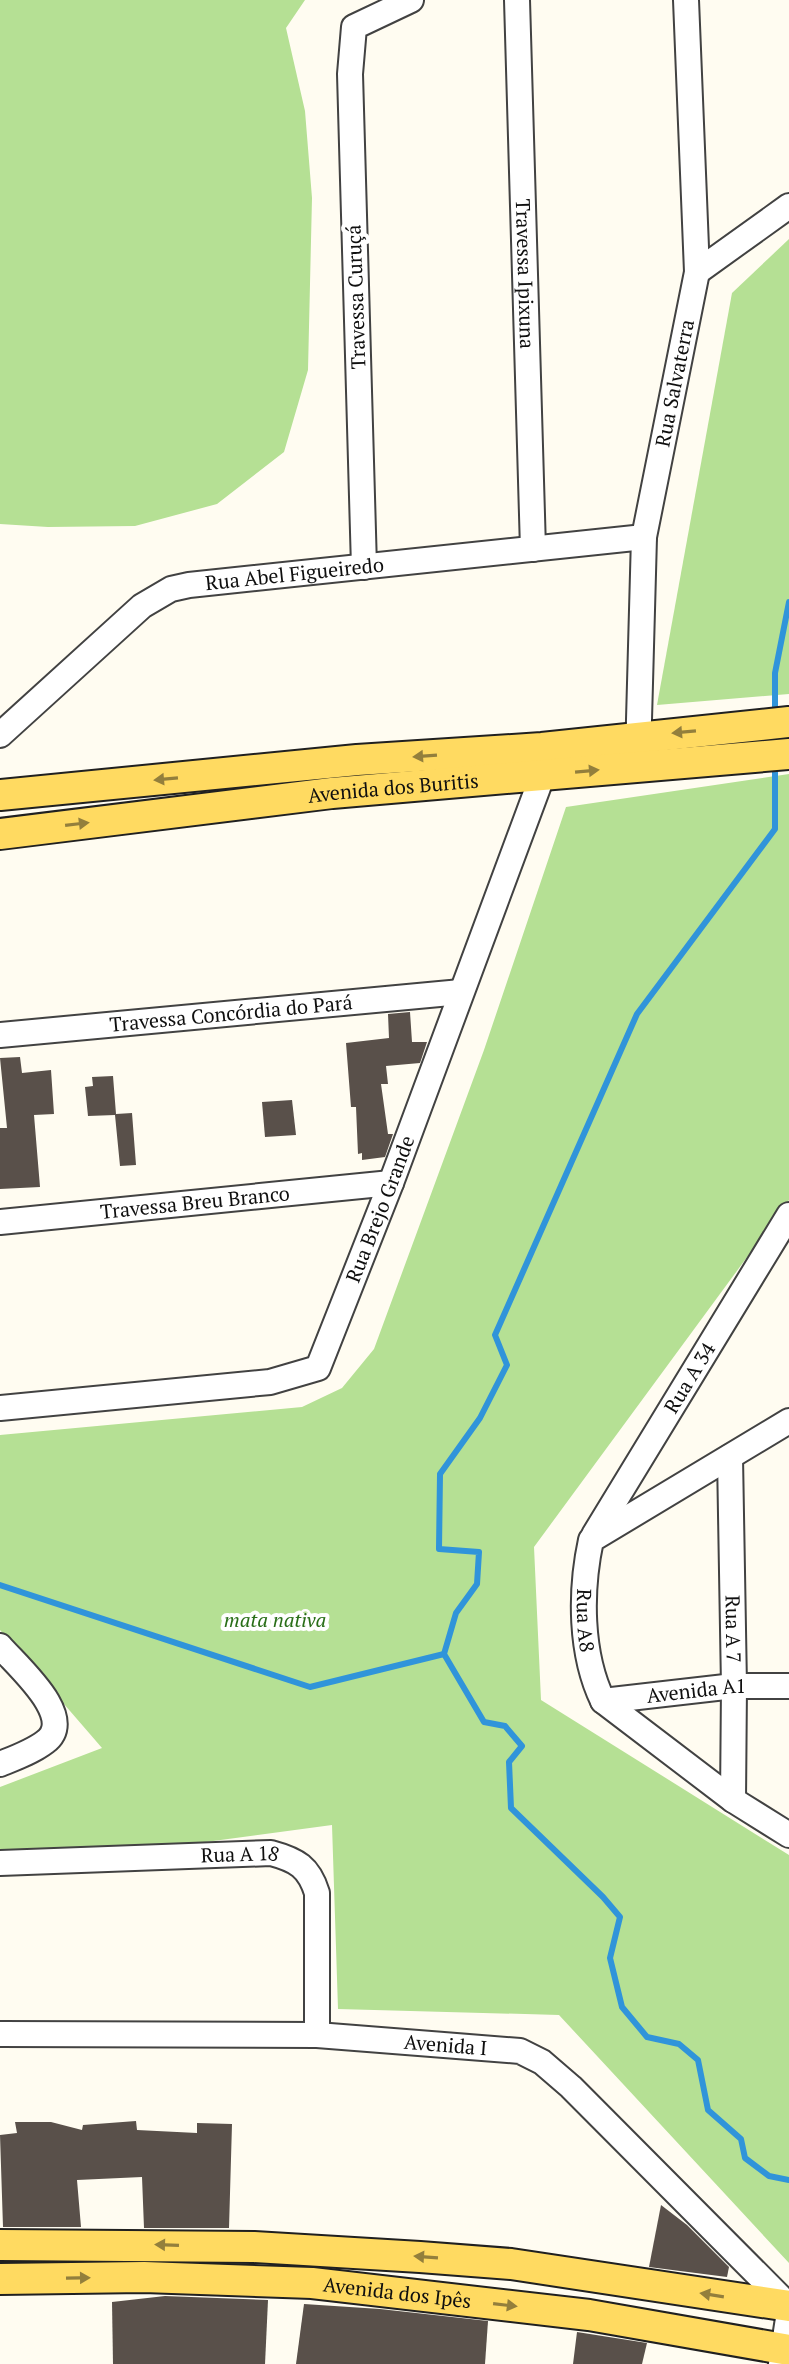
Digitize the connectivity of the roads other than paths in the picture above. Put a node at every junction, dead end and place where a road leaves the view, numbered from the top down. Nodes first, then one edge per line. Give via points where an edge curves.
1 (411, 0) edge
2 (517, 0) edge
3 (686, 0) edge
4 (789, 206) edge
5 (697, 272) junction
6 (644, 537) junction
7 (533, 549) junction
8 (364, 567) junction
9 (780, 723) edge
10 (0, 735) edge
11 (637, 736) junction
12 (781, 754) edge
13 (542, 761) junction
14 (639, 767) junction
15 (0, 795) edge
16 (0, 834) edge
17 (461, 992) junction
18 (0, 1035) edge
19 (391, 1183) junction
20 (789, 1215) edge
21 (0, 1222) edge
22 (0, 1408) edge
23 (789, 1421) edge
24 (730, 1457) junction
25 (591, 1540) junction
26 (0, 1646) edge
27 (734, 1686) junction
28 (789, 1686) edge
29 (603, 1701) junction
30 (0, 1764) edge
31 (733, 1800) junction
32 (789, 1835) edge
33 (0, 1863) edge
34 (0, 2034) edge
35 (317, 2035) junction
36 (0, 2245) edge
37 (0, 2279) edge
38 (789, 2308) edge
39 (785, 2355) edge

1 - 8 street, Travessa Curuçá via 354,27 350,74
2 - 7 street, Travessa Ipixuna
3 - 5 street, Rua Salvaterra
4 - 5 street
5 - 6 street, Rua Salvaterra
6 - 7 street, Rua Abel Figueiredo
6 - 11 street, Rua Salvaterra
7 - 8 street, Rua Abel Figueiredo
8 - 10 street, Rua Abel Figueiredo via 171,589 142,606
9 -> 11 main road, Avenida dos Buritis
11 - 13 main road, Avenida dos Buritis
11 - 14 street, Rua Salvaterra
12 - 14 main road, Avenida dos Buritis
13 -> 14 main road, Avenida dos Buritis
13 -> 15 main road, Avenida dos Buritis via 357,760
16 -> 13 main road, Avenida dos Buritis
13 - 17 street, Rua Brejo Grande
17 - 18 street, Travessa Concórdia do Pará
17 - 19 street, Rua Brejo Grande
19 - 21 street, Travessa Breu Branco
19 - 22 street, Rua Brejo Grande via 318,1368 270,1382
20 - 25 street, Rua A 34
23 - 24 street
24 - 25 street
24 - 27 street, Rua A 7
25 - 29 street, Rua A8 via 586,1564 587,1654
26 - 30 street via 50,1703 56,1729 47,1741
27 - 28 street, Avenida A1
27 - 29 street, Avenida A1
27 - 31 street, Rua A 7
29 - 31 street
31 - 32 street
33 - 35 street, Rua A 18 via 271,1853 293,1859 312,1877 317,1893
34 - 35 street, Avenida I
35 - 38 street, Avenida I via 500,2048 542,2062
38 -> 36 main road, Avenida dos Ipês via 511,2264 254,2247
37 -> 39 main road, Avenida dos Ipês via 312,2283 589,2315
38 - 39 street

